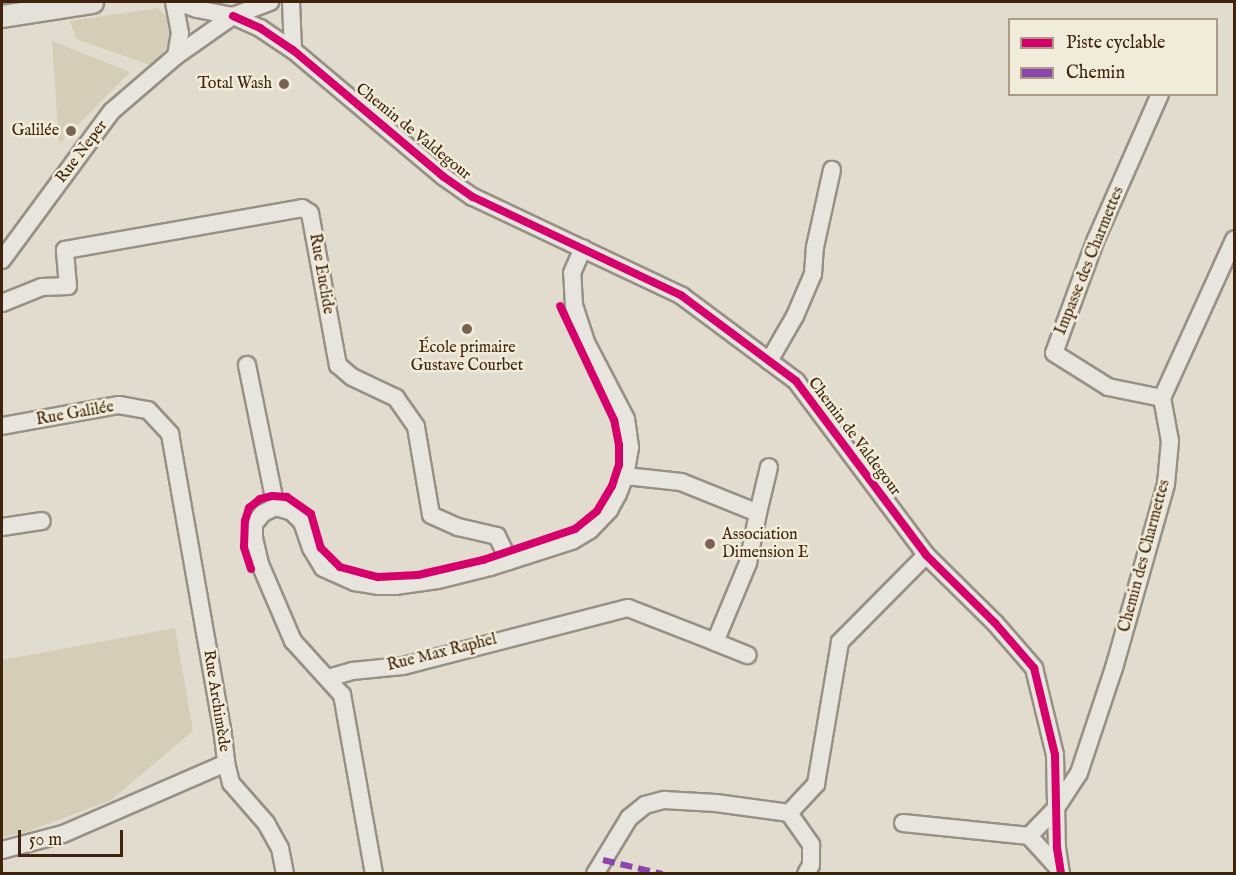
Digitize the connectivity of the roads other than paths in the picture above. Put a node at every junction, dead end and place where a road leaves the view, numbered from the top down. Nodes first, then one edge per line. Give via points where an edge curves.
1 (92, 2) edge
2 (176, 2) edge
3 (270, 2) edge
4 (291, 2) edge
5 (2, 16) edge
6 (232, 16) junction
7 (293, 50) junction
8 (176, 56) junction
9 (1159, 96) edge
10 (832, 170) dead end
11 (1234, 240) edge
12 (583, 248) junction
13 (2, 260) edge
14 (2, 303) edge
15 (769, 361) junction
16 (247, 365) dead end
17 (1162, 398) junction
18 (148, 410) joint
19 (2, 426) edge
20 (769, 466) dead end
21 (625, 476) junction
22 (276, 507) junction
23 (758, 513) junction
24 (42, 521) dead end
25 (2, 527) edge
26 (926, 555) junction
27 (509, 561) junction
28 (715, 642) junction
29 (748, 656) dead end
30 (328, 678) junction
31 (1090, 740) junction
32 (226, 763) junction
33 (1055, 764) junction
34 (1056, 808) junction
35 (789, 813) junction
36 (903, 823) dead end
37 (1029, 836) junction
38 (2, 850) edge
39 (1060, 871) edge
40 (285, 873) edge
41 (374, 873) edge
42 (595, 873) edge
43 (806, 873) edge

1 - 5 main road
2 - 6 street, Chemin de Valdegour
2 - 8 street via 180,33
3 - 6 street, Rue Neper
4 - 7 street
6 - 7 street, Chemin de Valdegour via 260,28
6 - 8 street, Rue Neper
7 - 12 street, Chemin de Valdegour via 453,184 480,201
8 - 13 street, Rue Neper via 112,111
9 - 17 street, Impasse des Charmettes via 1096,239 1054,353 1108,387
10 - 15 street via 813,274
11 - 17 street
12 - 15 street, Chemin de Valdegour via 682,296
12 - 21 street via 572,273 574,306 586,342 626,419 630,447
14 - 27 street, Rue Euclide via 42,286 68,286 65,250 302,208 310,213 338,365 352,377 396,398 416,427 431,515 458,527 497,536
15 - 26 street, Chemin de Valdegour via 796,381
16 - 22 street
17 - 31 street, Chemin des Charmettes via 1170,441 1166,484
18 - 19 street, Rue Galilée via 119,405
18 - 32 street, Rue Archimède via 170,434
20 - 23 street
21 - 23 street via 681,482
21 - 27 street via 609,510 590,530 572,541
22 - 27 street via 292,512 302,522 323,568 355,582 395,586 438,580
22 - 30 street via 263,513 254,524 260,564 293,641
23 - 28 street via 748,563
24 - 25 street
26 - 33 street, Chemin de Valdegour via 995,622 1034,668
26 - 35 street via 840,642 816,783
28 - 29 street, Rue Max Raphel
28 - 30 street, Rue Max Raphel via 628,608 403,666
30 - 41 street via 342,695
31 - 33 street, Chemin des Charmettes via 1073,758
31 - 34 street, Chemin des Charmettes via 1079,773
32 - 38 street, Rue Archimède via 63,834
32 - 40 street via 231,783 266,823 280,848
33 - 34 street, Chemin de Valdegour
34 - 37 street, Chemin des Charmettes
34 - 39 street, Chemin de Valdegour
35 - 42 street via 664,800 645,805 629,818
35 - 43 street via 811,845 811,865
36 - 37 street
37 - 39 street

